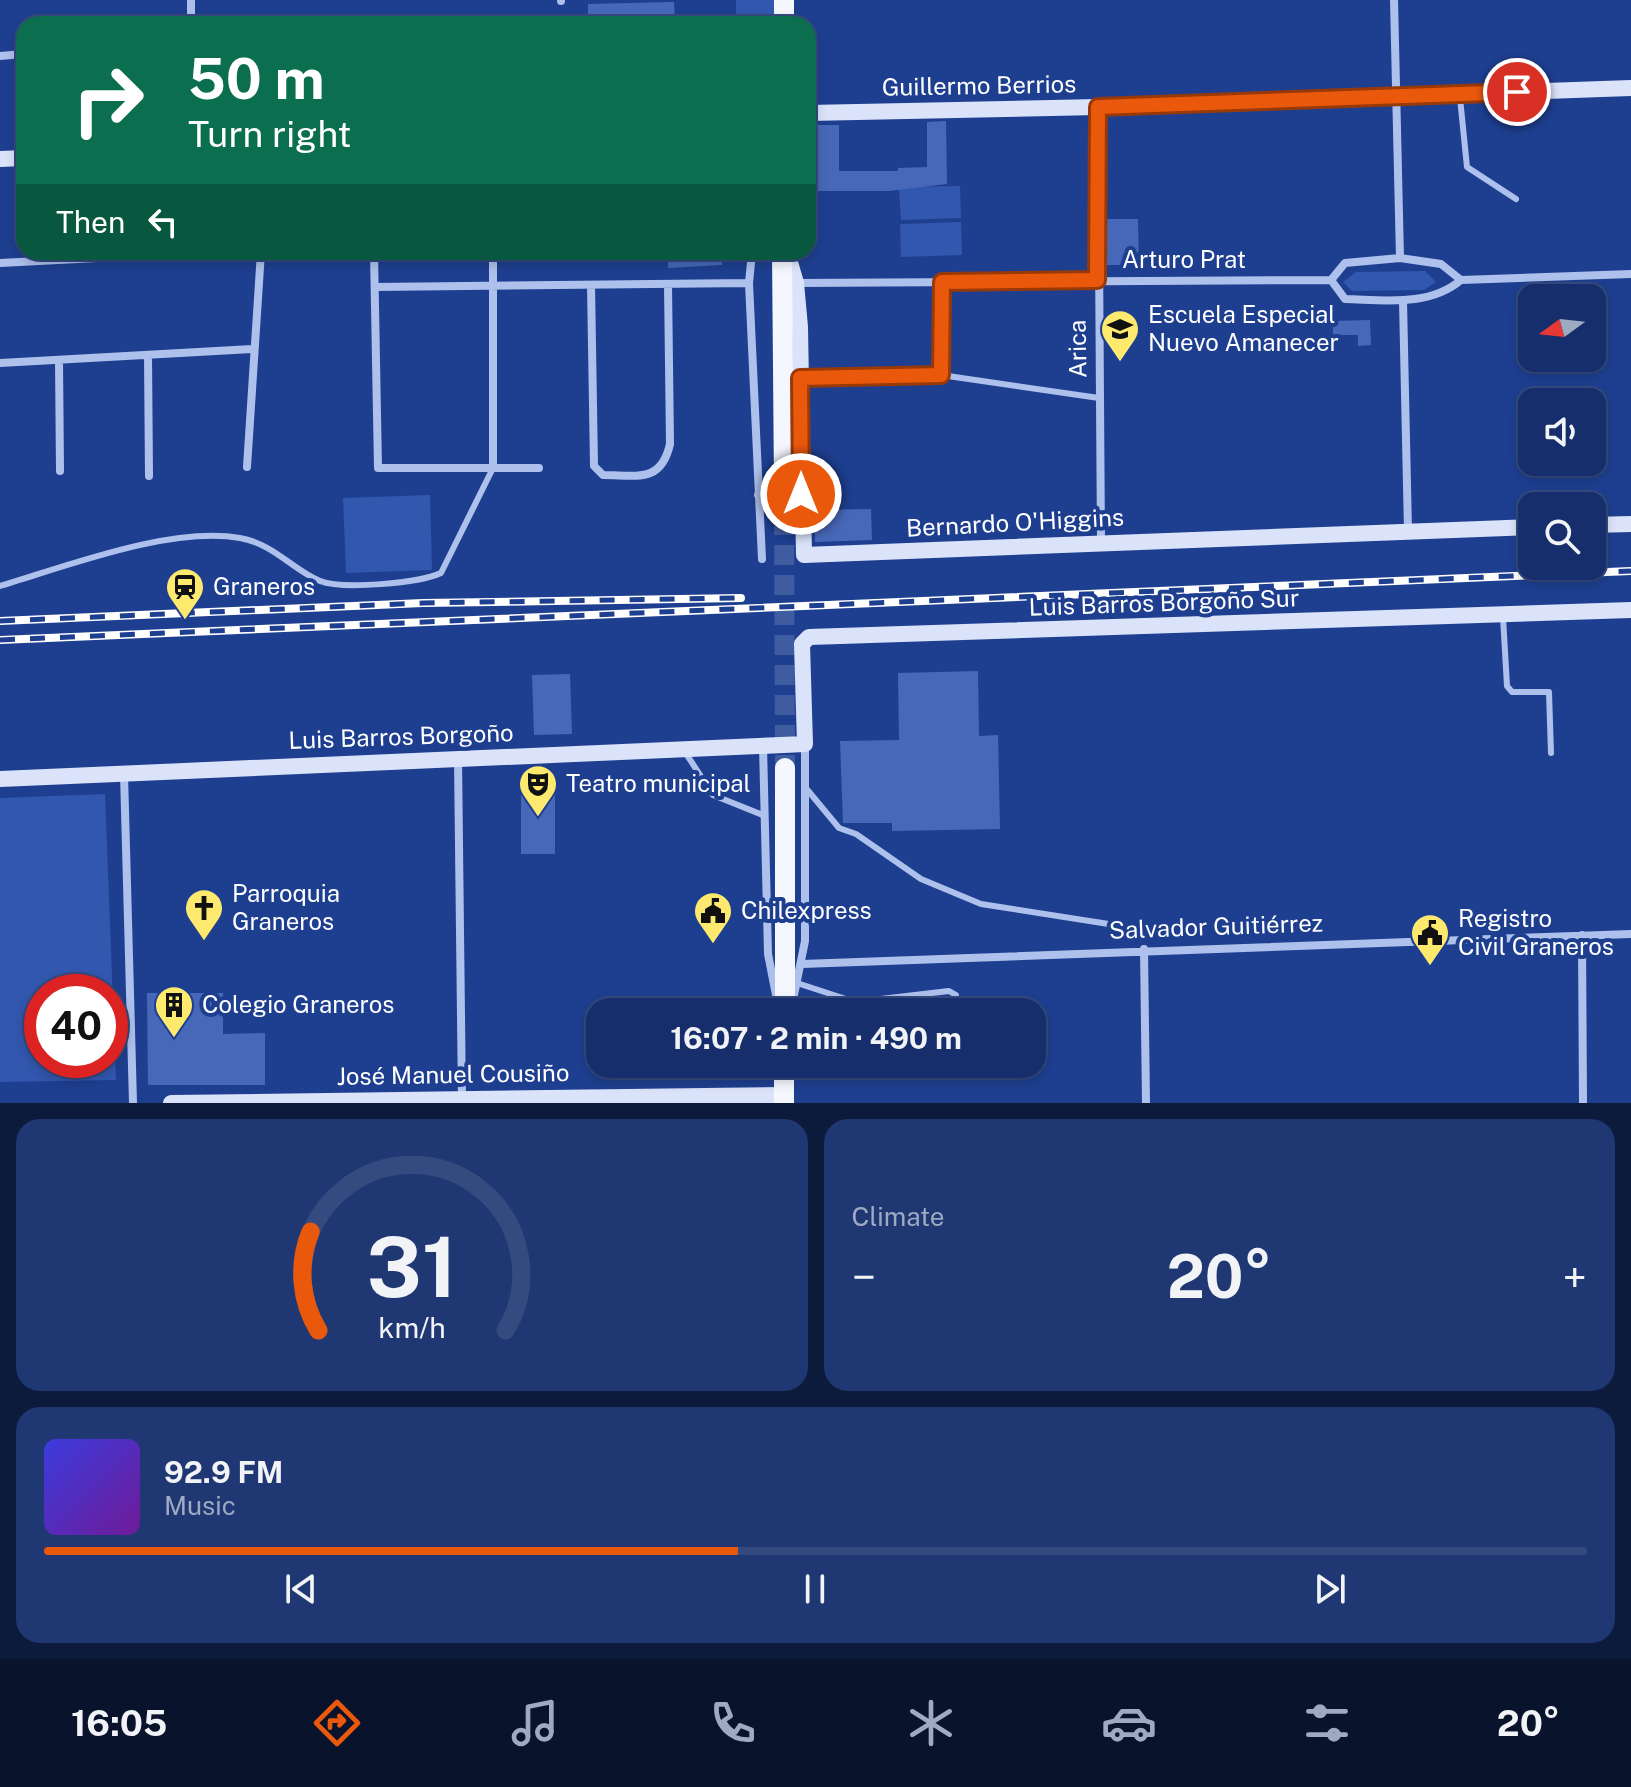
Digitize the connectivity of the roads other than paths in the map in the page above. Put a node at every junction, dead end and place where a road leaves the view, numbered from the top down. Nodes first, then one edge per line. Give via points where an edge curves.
1 (1394, 0) edge
2 (1631, 88) edge
3 (1460, 94) junction
4 (1399, 96) junction
5 (1098, 107) junction
6 (816, 113) edge
7 (1516, 199) dead end
8 (1400, 258) junction
9 (58, 260) edge
10 (260, 260) edge
11 (374, 260) edge
12 (493, 260) edge
13 (751, 260) edge
14 (785, 260) edge
15 (788, 260) edge
16 (0, 263) edge
17 (1631, 274) edge
18 (1097, 280) junction
19 (1331, 280) junction
20 (1461, 280) junction
21 (942, 282) junction
22 (749, 283) junction
23 (796, 283) junction
24 (668, 284) junction
25 (591, 285) junction
26 (493, 286) junction
27 (375, 287) junction
28 (1403, 301) junction
29 (252, 349) junction
30 (148, 355) junction
31 (59, 360) junction
32 (0, 363) edge
33 (941, 375) junction
34 (800, 378) junction
35 (1099, 398) junction
36 (247, 467) dead end
37 (493, 468) junction
38 (539, 468) dead end
39 (60, 471) dead end
40 (149, 476) dead end
41 (793, 489) junction
42 (758, 495) junction
43 (1631, 524) edge
44 (1606, 525) edge
45 (1518, 527) edge
46 (1408, 531) junction
47 (1101, 543) junction
48 (762, 559) dead end
49 (0, 586) edge
50 (1631, 610) edge
51 (1503, 617) junction
52 (805, 744) junction
53 (763, 745) junction
54 (683, 749) junction
55 (1551, 753) dead end
56 (458, 759) junction
57 (785, 768) tunnel mouth
58 (124, 773) junction
59 (0, 779) edge
60 (805, 787) junction
61 (765, 816) junction
62 (1115, 925) dead end
63 (1631, 934) edge
64 (1582, 935) junction
65 (1144, 949) junction
66 (802, 964) junction
67 (797, 983) junction
68 (781, 998) edge
69 (785, 998) edge
70 (791, 998) edge
71 (843, 998) edge
72 (889, 998) edge
73 (956, 998) edge
74 (783, 1078) edge
75 (782, 1100) edge
76 (462, 1101) edge
77 (133, 1103) edge
78 (171, 1103) edge
79 (1146, 1103) edge
80 (1583, 1103) edge

1 - 4 street
2 - 3 street, Guillermo Berrios
3 - 4 street, Guillermo Berrios
3 - 7 lane via 1467,167
4 - 5 street, Guillermo Berrios
4 - 8 street
5 - 6 street, Guillermo Berrios
5 - 18 street, Arica
8 - 19 street via 1345,263
8 - 20 street via 1441,264
9 - 16 street
10 - 29 street
11 - 27 street
12 - 26 street
13 - 22 street
14 - 41 main road
15 - 23 street, Bernardo O'Higgins
17 - 20 street
18 - 19 street, Arturo Prat
18 - 21 street, Arturo Prat
18 - 35 street, Arica
19 - 28 street via 1345,299
20 - 28 street via 1444,295
21 - 23 street, Arturo Prat
21 - 33 lane
22 - 24 street
22 - 42 street
23 - 34 street, Bernardo O'Higgins
24 - 25 street
24 - 25 street via 670,444 664,463 645,475 603,475 594,466
25 - 26 street
26 - 27 street
26 - 37 street
27 - 37 street via 378,468
28 - 46 street
29 - 30 street
29 - 36 street via 256,369
30 - 31 street
30 - 40 street
31 - 32 street
31 - 39 street
33 - 34 lane
33 - 35 lane
34 - 41 street, Bernardo O'Higgins
35 - 47 street, Arica
37 - 38 street
37 - 49 lane via 441,573 425,580 335,584 240,538 199,538 126,549
41 - 42 street
41 - 47 street, Bernardo O'Higgins via 802,550 809,556
42 - 48 street
43 - 44 street
45 - 46 street, Bernardo O'Higgins
46 - 47 street, Bernardo O'Higgins
50 - 51 street, Luis Barros Borgoño Sur
51 - 52 street, Luis Barros Borgoño Sur via 809,637 802,644
51 - 55 lane via 1507,686 1512,692 1549,692
52 - 53 street, Luis Barros Borgoño
52 - 60 street
53 - 54 street, Luis Barros Borgoño
53 - 61 street
54 - 56 street, Luis Barros Borgoño
54 - 61 lane via 713,795
56 - 58 street, Luis Barros Borgoño
56 - 76 street
57 - 69 main road
58 - 59 street, Luis Barros Borgoño
58 - 77 street
60 - 62 lane via 839,828 921,879 981,904
60 - 66 street
61 - 68 street via 768,954
63 - 64 street, Salvador Guitiérrez
64 - 65 street, Salvador Guitiérrez
64 - 80 street
65 - 66 street, Salvador Guitiérrez
65 - 79 street
66 - 67 street
67 - 70 street
67 - 71 lane
72 - 73 lane via 949,991
74 - 75 main road
75 - 76 street, José Manuel Cousiño
76 - 78 street, José Manuel Cousiño

